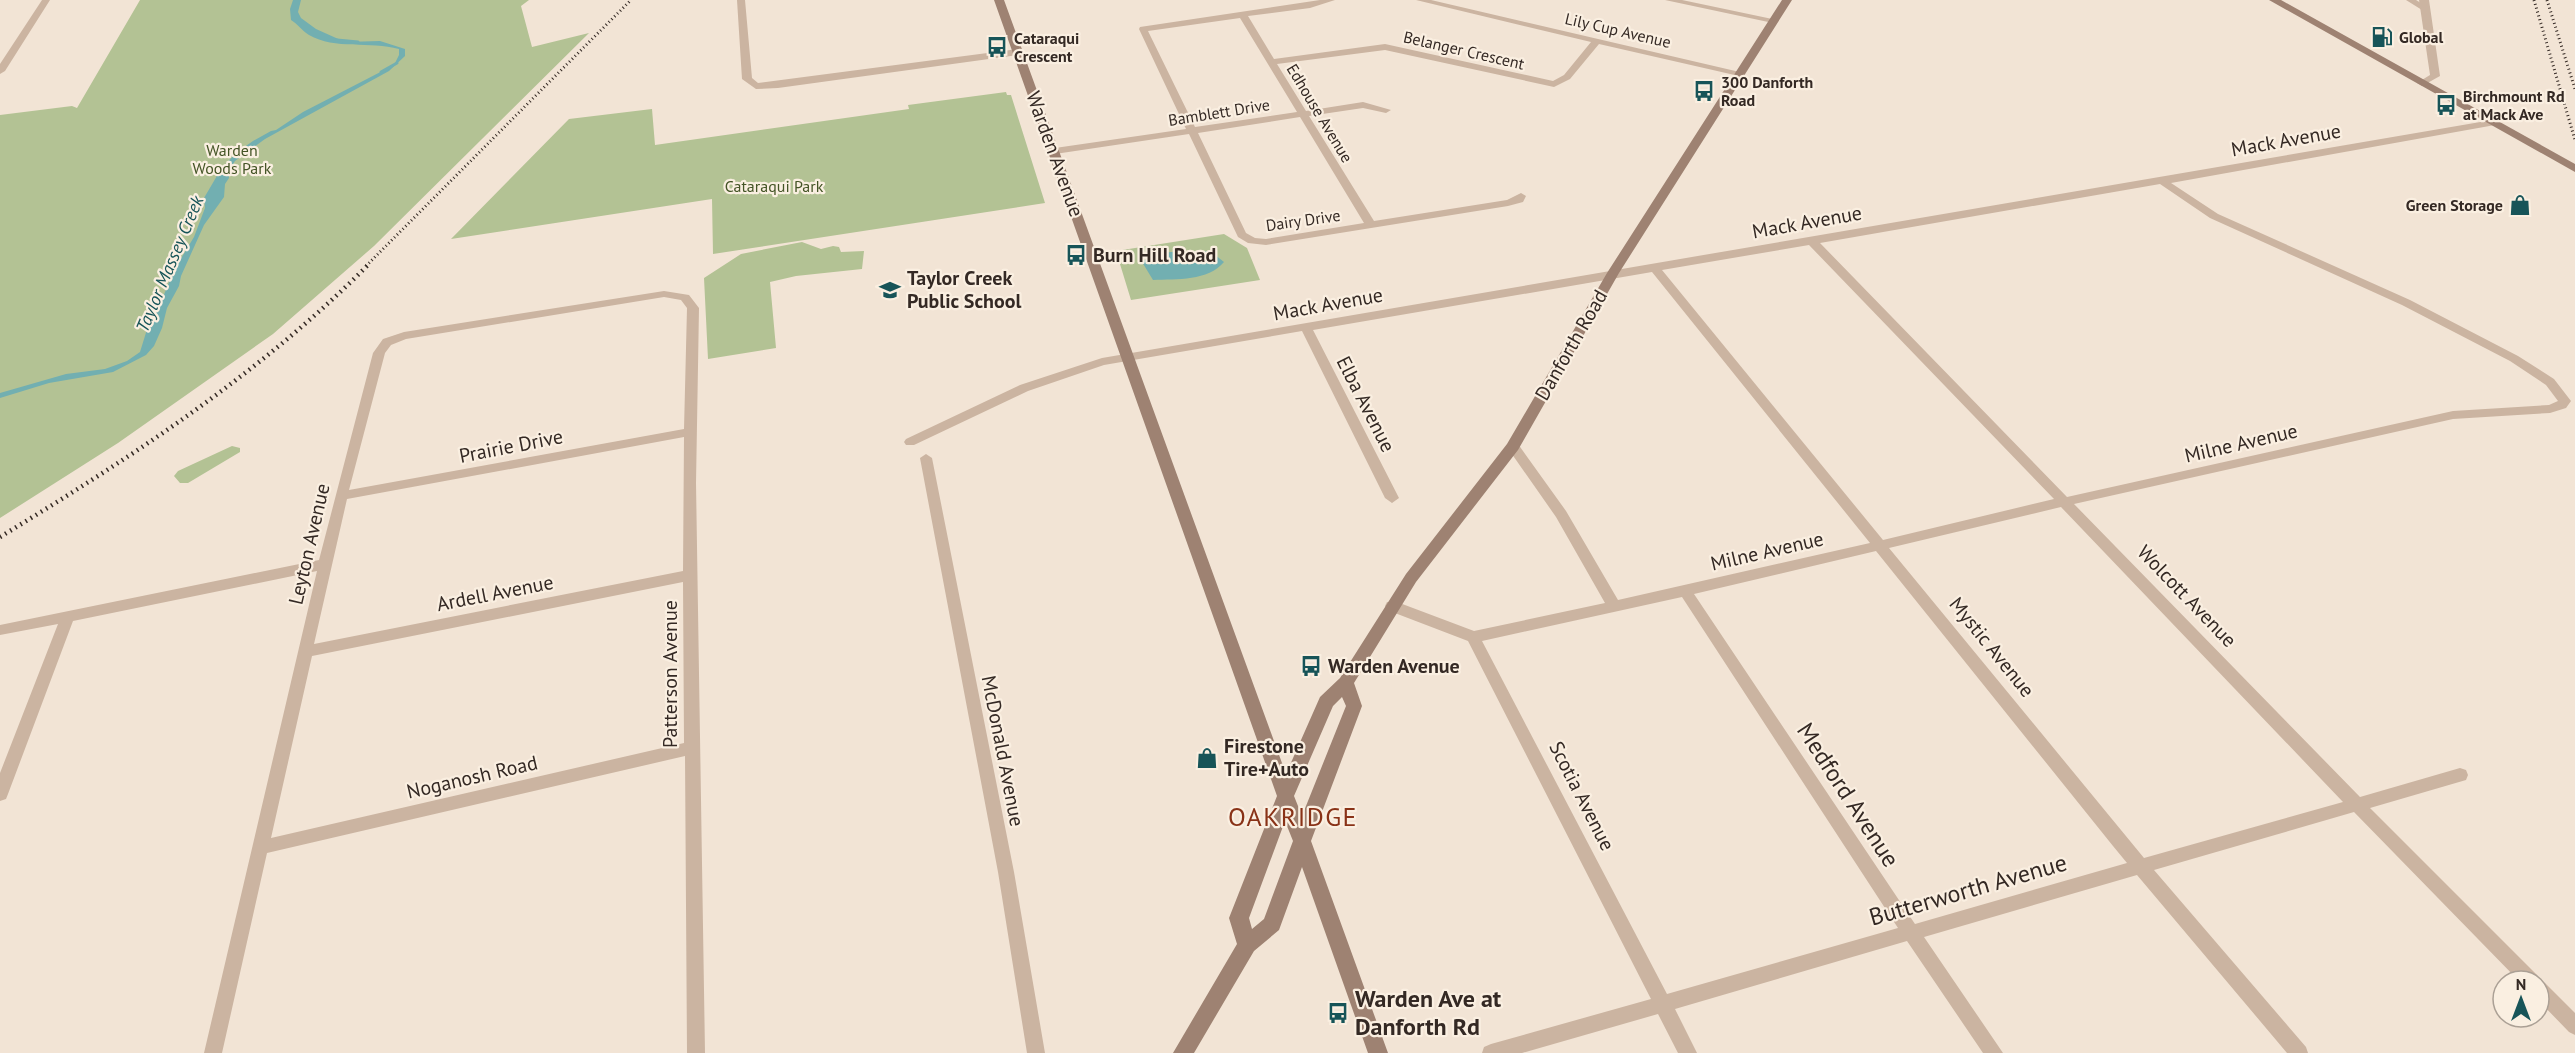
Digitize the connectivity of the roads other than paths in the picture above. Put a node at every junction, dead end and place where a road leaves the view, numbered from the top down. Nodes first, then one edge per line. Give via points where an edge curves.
1 (46, 0) edge
2 (741, 0) edge
3 (999, 0) edge
4 (1331, 0) edge
5 (1420, 0) edge
6 (1669, 0) edge
7 (1787, 0) edge
8 (2274, 0) edge
9 (2409, 0) edge
10 (2425, 4) edge
11 (1243, 15) junction
12 (1773, 20) junction
13 (1596, 41) junction
14 (1018, 52) junction
15 (1271, 62) junction
16 (0, 71) edge
17 (1739, 73) junction
18 (2422, 83) junction
19 (1386, 110) dead end
20 (1303, 114) junction
21 (2492, 123) junction
22 (1191, 132) junction
23 (1055, 151) junction
24 (2575, 169) edge
25 (2161, 180) junction
26 (1521, 196) dead end
27 (1371, 226) junction
28 (1812, 241) junction
29 (1654, 267) junction
30 (1613, 273) junction
31 (685, 297) joint
32 (1306, 327) junction
33 (1128, 358) junction
34 (688, 432) junction
35 (910, 442) dead end
36 (1514, 447) junction
37 (926, 458) dead end
38 (340, 496) junction
39 (1392, 498) dead end
40 (2063, 502) junction
41 (1880, 545) junction
42 (326, 564) junction
43 (691, 575) junction
44 (1685, 591) junction
45 (1613, 605) junction
46 (1392, 606) junction
47 (67, 618) junction
48 (0, 630) edge
49 (1473, 637) junction
50 (307, 651) junction
51 (1346, 683) junction
52 (692, 748) junction
53 (2460, 775) dead end
54 (0, 794) edge
55 (1286, 795) junction
56 (2355, 803) junction
57 (1302, 840) junction
58 (261, 847) junction
59 (2140, 865) junction
60 (1910, 931) junction
61 (1247, 945) junction
62 (2519, 969) edge
63 (2551, 1001) edge
64 (1662, 1004) junction
65 (2575, 1026) edge
66 (209, 1052) edge
67 (696, 1053) edge
68 (1036, 1053) edge
69 (1183, 1053) edge
70 (1378, 1053) edge
71 (1491, 1053) edge
72 (1688, 1053) edge
73 (1994, 1053) edge
74 (2299, 1053) edge

1 - 16 street
2 - 14 street via 747,80 756,86
3 - 14 main road, Warden Avenue
4 - 11 street
5 - 13 street, Lily Cup Avenue
6 - 12 street
7 - 12 main road, Danforth Road
8 - 18 main road
9 - 10 street
10 - 18 street via 2435,76
11 - 15 street, Edhouse Avenue
11 - 22 street, Dairy Drive via 1143,29
12 - 17 main road, Danforth Road
13 - 15 street, Belanger Crescent via 1567,77 1554,84 1385,48
13 - 17 street, Lily Cup Avenue
14 - 23 main road, Warden Avenue
15 - 20 street, Edhouse Avenue
17 - 30 main road, Danforth Road
18 - 21 main road
19 - 20 street, Bamblett Drive via 1363,105
20 - 22 street, Bamblett Drive
20 - 27 street, Edhouse Avenue
21 - 24 main road
21 - 25 street, Mack Avenue
22 - 23 street, Bamblett Drive
22 - 27 street, Dairy Drive via 1242,235 1266,242
23 - 33 main road, Warden Avenue
25 - 28 street, Mack Avenue
25 - 40 street, Milne Avenue via 2215,216 2404,302 2530,368 2556,386 2565,401 2550,409 2453,416
26 - 27 street, Dairy Drive via 1508,203
28 - 29 street, Mack Avenue
28 - 40 street, Wolcott Avenue
29 - 30 street, Mack Avenue
29 - 41 street, Mystic Avenue
30 - 32 street, Mack Avenue
30 - 36 main road, Danforth Road
31 - 34 street, Patterson Avenue via 693,308
31 - 38 street, Leyton Avenue via 664,294 404,336 387,342 379,353
32 - 33 street, Mack Avenue
32 - 39 street, Elba Avenue
33 - 35 street via 1102,362 1024,388
33 - 55 main road, Warden Avenue
34 - 38 street, Prairie Drive
34 - 43 street, Patterson Avenue
36 - 45 street via 1561,514
36 - 46 main road, Danforth Road
37 - 68 street, McDonald Avenue via 1006,872
38 - 42 street, Leyton Avenue
40 - 41 street, Milne Avenue
40 - 56 street, Wolcott Avenue
41 - 44 street, Milne Avenue
41 - 59 street, Mystic Avenue
42 - 47 street
42 - 50 street, Leyton Avenue
43 - 50 street, Ardell Avenue
43 - 52 street, Patterson Avenue
44 - 45 street, Milne Avenue
44 - 60 street, Medford Avenue
45 - 49 street, Milne Avenue
46 - 49 street
46 - 51 main road, Danforth Road
47 - 48 street
47 - 54 street
49 - 64 street, Scotia Avenue
50 - 58 street, Leyton Avenue
51 - 55 main road, Danforth Road via 1326,702
51 - 57 main road via 1354,706
52 - 58 street, Noganosh Road
52 - 67 street, Patterson Avenue
53 - 56 street, Butterworth Avenue
55 - 57 main road, Warden Avenue
55 - 61 main road, Danforth Road via 1239,918
56 - 59 street, Butterworth Avenue
56 - 62 street, Wolcott Avenue
57 - 61 main road via 1272,924
57 - 70 main road, Warden Avenue
58 - 66 street, Leyton Avenue
59 - 60 street, Butterworth Avenue
59 - 74 street, Mystic Avenue
60 - 64 street, Butterworth Avenue
60 - 73 street, Medford Avenue
61 - 69 main road
63 - 65 street
64 - 71 street, Butterworth Avenue
64 - 72 street, Scotia Avenue

